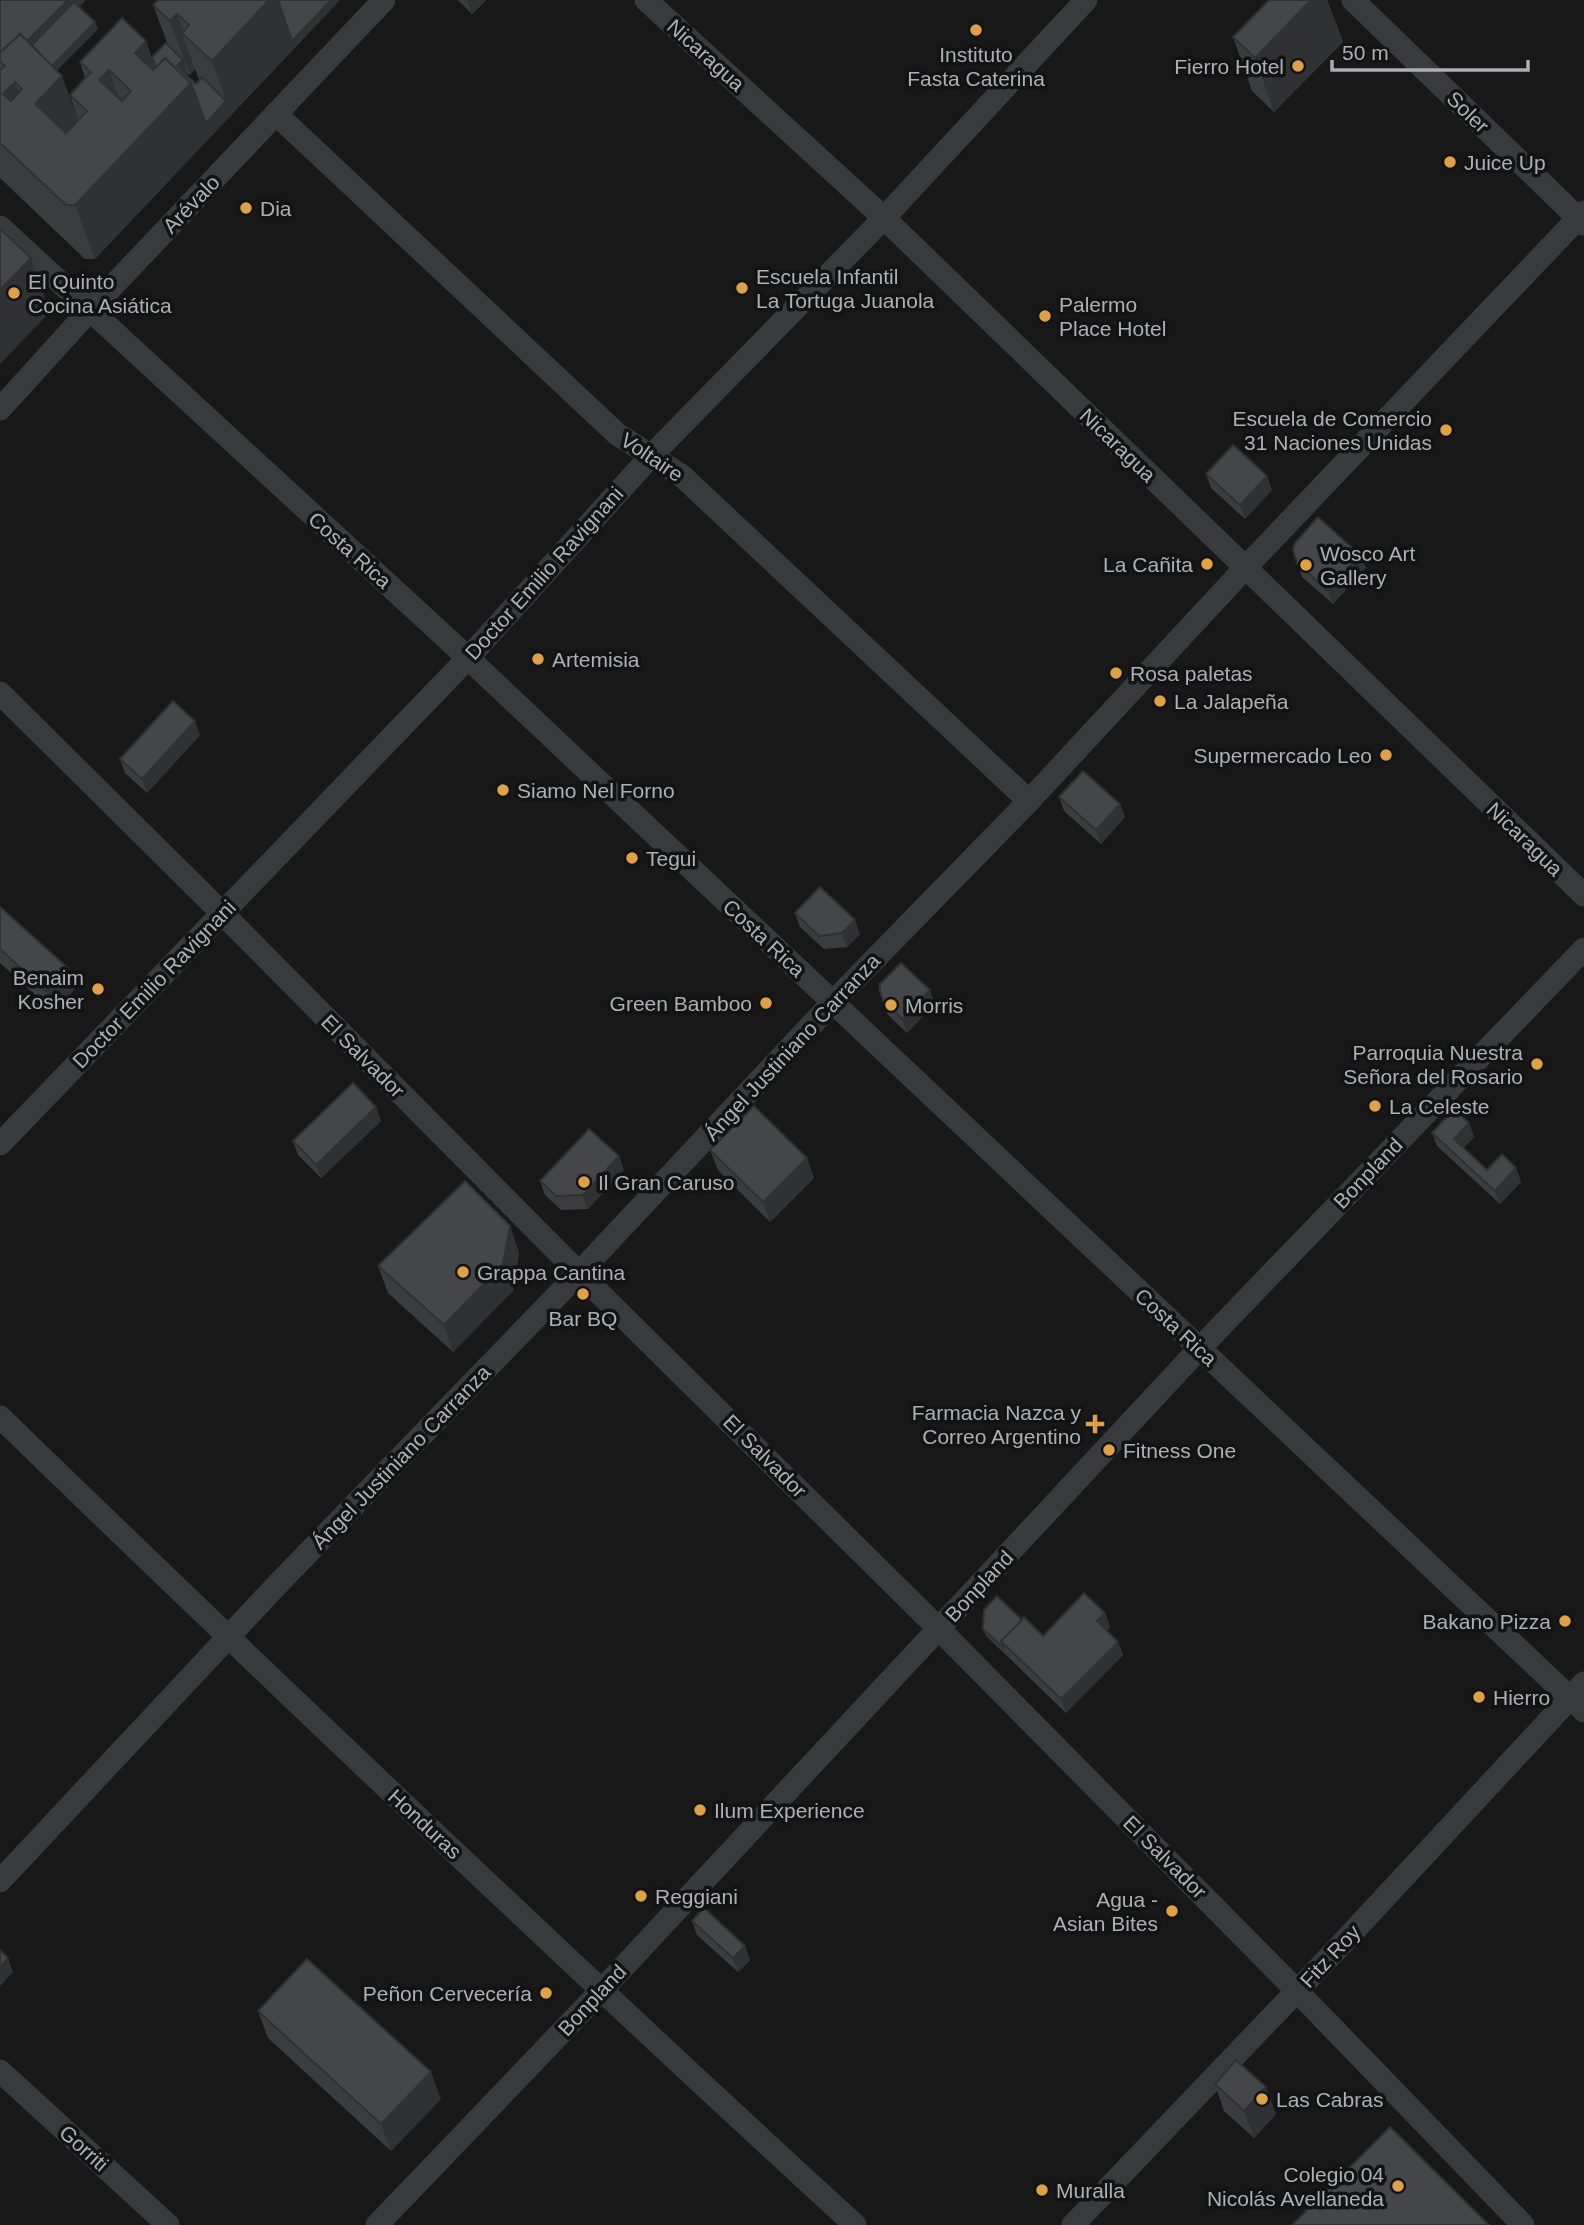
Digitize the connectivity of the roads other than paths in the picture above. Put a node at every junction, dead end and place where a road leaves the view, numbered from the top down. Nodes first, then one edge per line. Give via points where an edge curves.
1 (384, 0) edge
2 (646, 0) edge
3 (1086, 0) edge
4 (1353, 0) edge
5 (276, 114) junction
6 (884, 218) junction
7 (1582, 218) edge
8 (0, 227) edge
9 (89, 311) junction
10 (0, 410) edge
11 (651, 456) junction
12 (1245, 568) junction
13 (468, 658) junction
14 (0, 693) edge
15 (1028, 801) junction
16 (1584, 895) edge
17 (222, 913) junction
18 (1584, 949) edge
19 (832, 1003) junction
20 (0, 1144) edge
21 (579, 1273) junction
22 (1199, 1349) junction
23 (0, 1417) edge
24 (939, 1629) junction
25 (229, 1638) junction
26 (1579, 1697) edge
27 (0, 1881) edge
28 (601, 1991) junction
29 (1297, 1991) junction
30 (0, 2071) edge
31 (169, 2225) edge
32 (377, 2225) edge
33 (855, 2225) edge
34 (1073, 2225) edge
35 (1524, 2225) edge

1 - 5 street, Arévalo
2 - 6 street, Nicaragua
3 - 6 street, Doctor Emilio Ravignani
4 - 7 street, Soler
5 - 9 street, Arévalo
5 - 11 street, Voltaire via 617,434
6 - 11 street, Doctor Emilio Ravignani
6 - 12 street, Nicaragua
7 - 12 street, Ángel Justiniano Carranza
8 - 9 street, Costa Rica
9 - 10 street, Arévalo
9 - 13 street, Costa Rica
11 - 13 street, Doctor Emilio Ravignani
11 - 15 street, Voltaire via 682,476
12 - 15 street, Ángel Justiniano Carranza
12 - 16 street, Nicaragua
13 - 17 street, Doctor Emilio Ravignani
13 - 19 street, Costa Rica
14 - 17 street, El Salvador
15 - 19 street, Ángel Justiniano Carranza
17 - 20 street, Doctor Emilio Ravignani
17 - 21 street, El Salvador
18 - 22 street, Bonpland
19 - 21 street, Ángel Justiniano Carranza
19 - 22 street, Costa Rica
21 - 24 street, El Salvador
21 - 25 street, Ángel Justiniano Carranza
22 - 24 street, Bonpland
22 - 26 street, Costa Rica
23 - 25 street, Honduras
24 - 28 street, Bonpland
24 - 29 street, El Salvador
25 - 27 street, Ángel Justiniano Carranza
25 - 28 street, Honduras
26 - 29 street, Fitz Roy
28 - 32 street, Bonpland
28 - 33 street, Honduras
29 - 34 street, Fitz Roy
29 - 35 street, El Salvador
30 - 31 street, Gorriti

